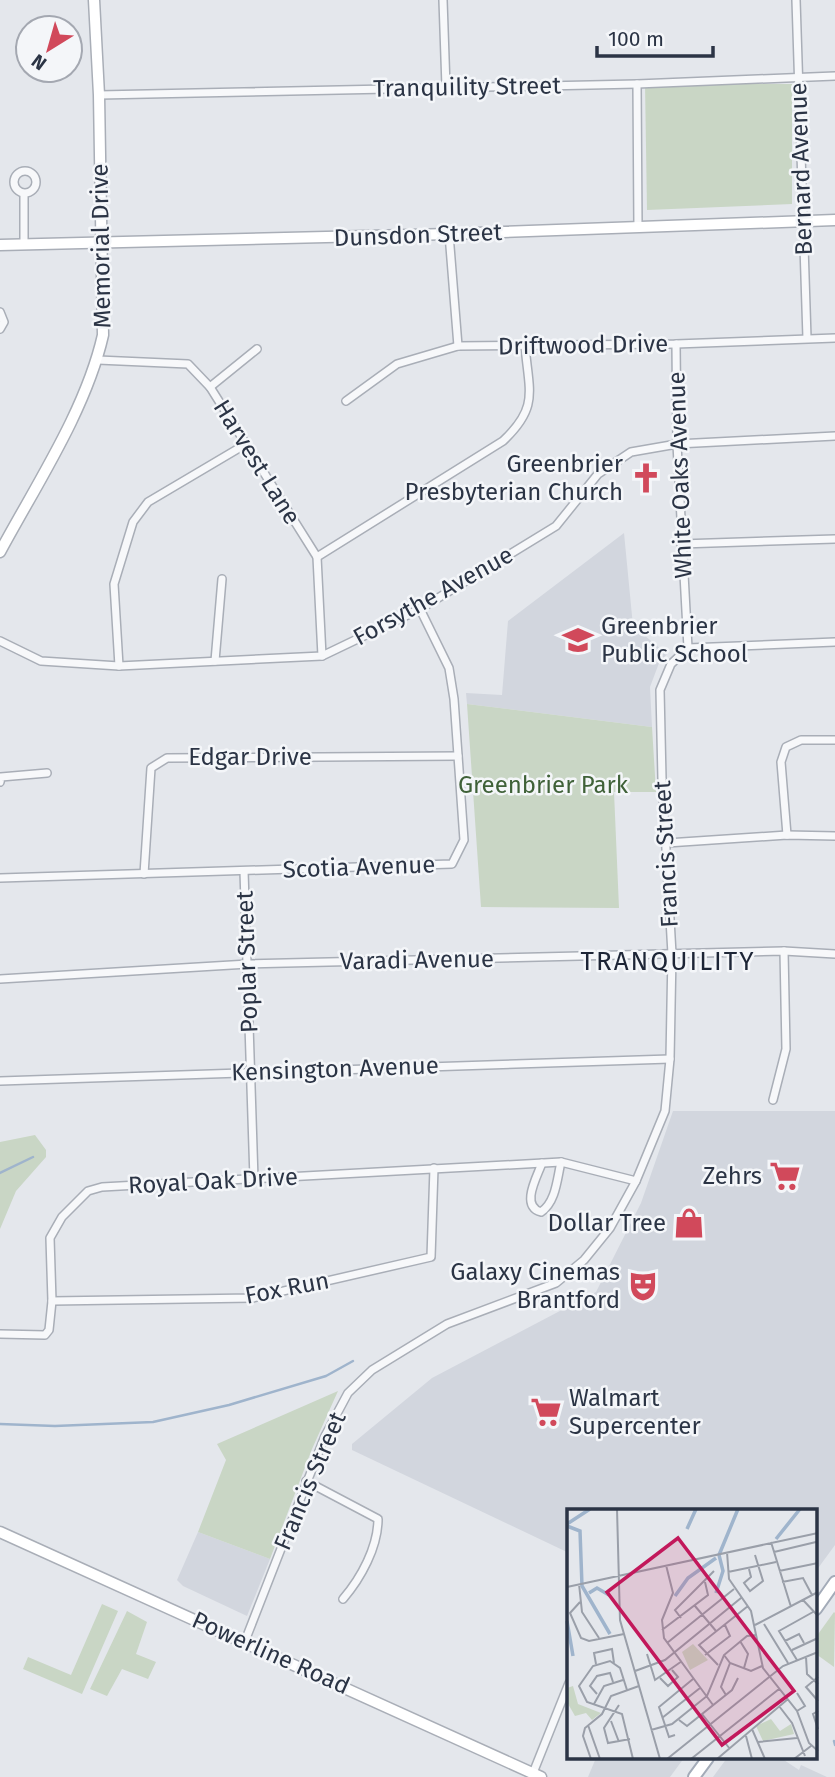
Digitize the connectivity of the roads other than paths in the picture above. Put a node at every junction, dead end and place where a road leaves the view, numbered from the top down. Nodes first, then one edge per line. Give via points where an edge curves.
1 (94, 0) edge
2 (443, 0) edge
3 (796, 0) edge
4 (835, 76) edge
5 (798, 77) junction
6 (637, 84) junction
7 (446, 87) junction
8 (99, 95) junction
9 (24, 194) dead end
10 (835, 220) edge
11 (803, 221) junction
12 (638, 228) junction
13 (449, 234) junction
14 (103, 244) junction
15 (0, 245) edge
16 (24, 245) junction
17 (0, 312) edge
18 (0, 329) edge
19 (807, 338) junction
20 (835, 338) edge
21 (676, 344) junction
22 (458, 346) junction
23 (525, 346) junction
24 (257, 349) dead end
25 (98, 360) junction
26 (210, 387) junction
27 (346, 401) dead end
28 (835, 436) edge
29 (246, 444) junction
30 (677, 444) junction
31 (835, 539) edge
32 (681, 544) junction
33 (0, 552) edge
34 (317, 557) junction
35 (222, 579) dead end
36 (420, 609) junction
37 (0, 641) edge
38 (835, 642) edge
39 (688, 648) junction
40 (321, 656) junction
41 (215, 660) junction
42 (119, 666) junction
43 (835, 740) edge
44 (458, 756) junction
45 (47, 773) dead end
46 (0, 782) edge
47 (787, 835) junction
48 (835, 836) edge
49 (667, 843) junction
50 (244, 871) junction
51 (144, 874) junction
52 (0, 878) edge
53 (784, 951) junction
54 (672, 954) junction
55 (835, 954) edge
56 (248, 964) junction
57 (0, 979) edge
58 (670, 1059) junction
59 (251, 1072) junction
60 (0, 1081) edge
61 (773, 1100) dead end
62 (561, 1162) junction
63 (542, 1163) junction
64 (434, 1168) junction
65 (254, 1179) junction
66 (636, 1181) junction
67 (52, 1301) junction
68 (0, 1334) edge
69 (306, 1481) junction
70 (0, 1532) edge
71 (835, 1582) edge
72 (343, 1599) dead end
73 (818, 1606) edge
74 (245, 1641) junction
75 (567, 1689) edge
76 (707, 1760) edge
77 (537, 1775) edge
78 (694, 1777) edge

1 - 8 main road, Memorial Drive
2 - 7 street
3 - 5 street, Bernard Avenue
4 - 5 street, Tranquility Street
5 - 6 street, Tranquility Street
5 - 11 street, Bernard Avenue
6 - 7 street, Tranquility Street
6 - 12 street
7 - 8 street, Tranquility Street
8 - 14 main road, Memorial Drive
9 - 16 street
10 - 11 main road, Dunsdon Street
11 - 12 main road, Dunsdon Street
11 - 19 street, Bernard Avenue
12 - 13 main road, Dunsdon Street
13 - 14 main road, Dunsdon Street
13 - 22 street
14 - 16 main road, Dunsdon Street
14 - 25 main road, Memorial Drive via 103,335
15 - 16 main road, Dunsdon Street
17 - 18 street via 4,322
19 - 20 street, Driftwood Drive
19 - 21 street, Driftwood Drive
21 - 23 street, Driftwood Drive
21 - 30 street, White Oaks Avenue
22 - 23 street, Driftwood Drive
22 - 27 street, Driftwood Drive via 397,364
23 - 34 street via 530,407 518,428
24 - 26 street
25 - 26 street, Harvest Lane via 188,364
25 - 33 main road, Memorial Drive via 78,407
26 - 29 street, Harvest Lane
28 - 30 street, Forsythe Avenue
29 - 34 street, Harvest Lane
29 - 42 street via 148,502 132,522 114,584
30 - 32 street, White Oaks Avenue
30 - 36 street, Forsythe Avenue via 631,452 598,474 556,526
31 - 32 street
32 - 39 street, White Oaks Avenue
34 - 40 street, Harvest Lane
35 - 41 street
36 - 40 street, Forsythe Avenue
36 - 44 street, Scotia Avenue via 449,668
37 - 42 street, Forsythe Avenue via 41,661
38 - 39 street
39 - 49 street, Francis Street via 671,664 660,690
40 - 41 street, Forsythe Avenue
41 - 42 street, Forsythe Avenue
43 - 47 street via 802,740 786,747 781,762
44 - 50 street, Scotia Avenue via 464,840 452,864
44 - 51 street, Edgar Drive via 167,758 151,768
45 - 46 street via 1,777
47 - 48 street
47 - 49 street
49 - 54 street, Francis Street
50 - 51 street, Scotia Avenue
50 - 56 street, Poplar Street
51 - 52 street, Scotia Avenue
53 - 54 street, Varadi Avenue
53 - 55 street, Varadi Avenue
53 - 61 street via 786,1049
54 - 56 street, Varadi Avenue
54 - 58 street, Francis Street
56 - 57 street, Varadi Avenue
56 - 59 street, Poplar Street
58 - 59 street, Kensington Avenue
58 - 66 street, Francis Street via 665,1111
59 - 60 street, Kensington Avenue
59 - 65 street, Poplar Street
62 - 63 street, Royal Oak Drive
62 - 63 street via 553,1197 541,1212 534,1210 530,1196
62 - 66 street, Royal Oak Drive
63 - 64 street, Royal Oak Drive
64 - 65 street, Royal Oak Drive
64 - 67 street, Fox Run via 431,1257 253,1298
65 - 67 street, Royal Oak Drive via 88,1191 62,1217 50,1238
66 - 69 street, Francis Street via 610,1228 584,1260 556,1283 447,1324 372,1370 348,1394
67 - 68 street, Royal Oak Drive via 45,1335
69 - 72 street via 378,1519 378,1535
69 - 74 street, Francis Street
70 - 74 main road, Powerline Road
71 - 73 main road
74 - 77 main road, Powerline Road
75 - 77 street
76 - 78 main road

